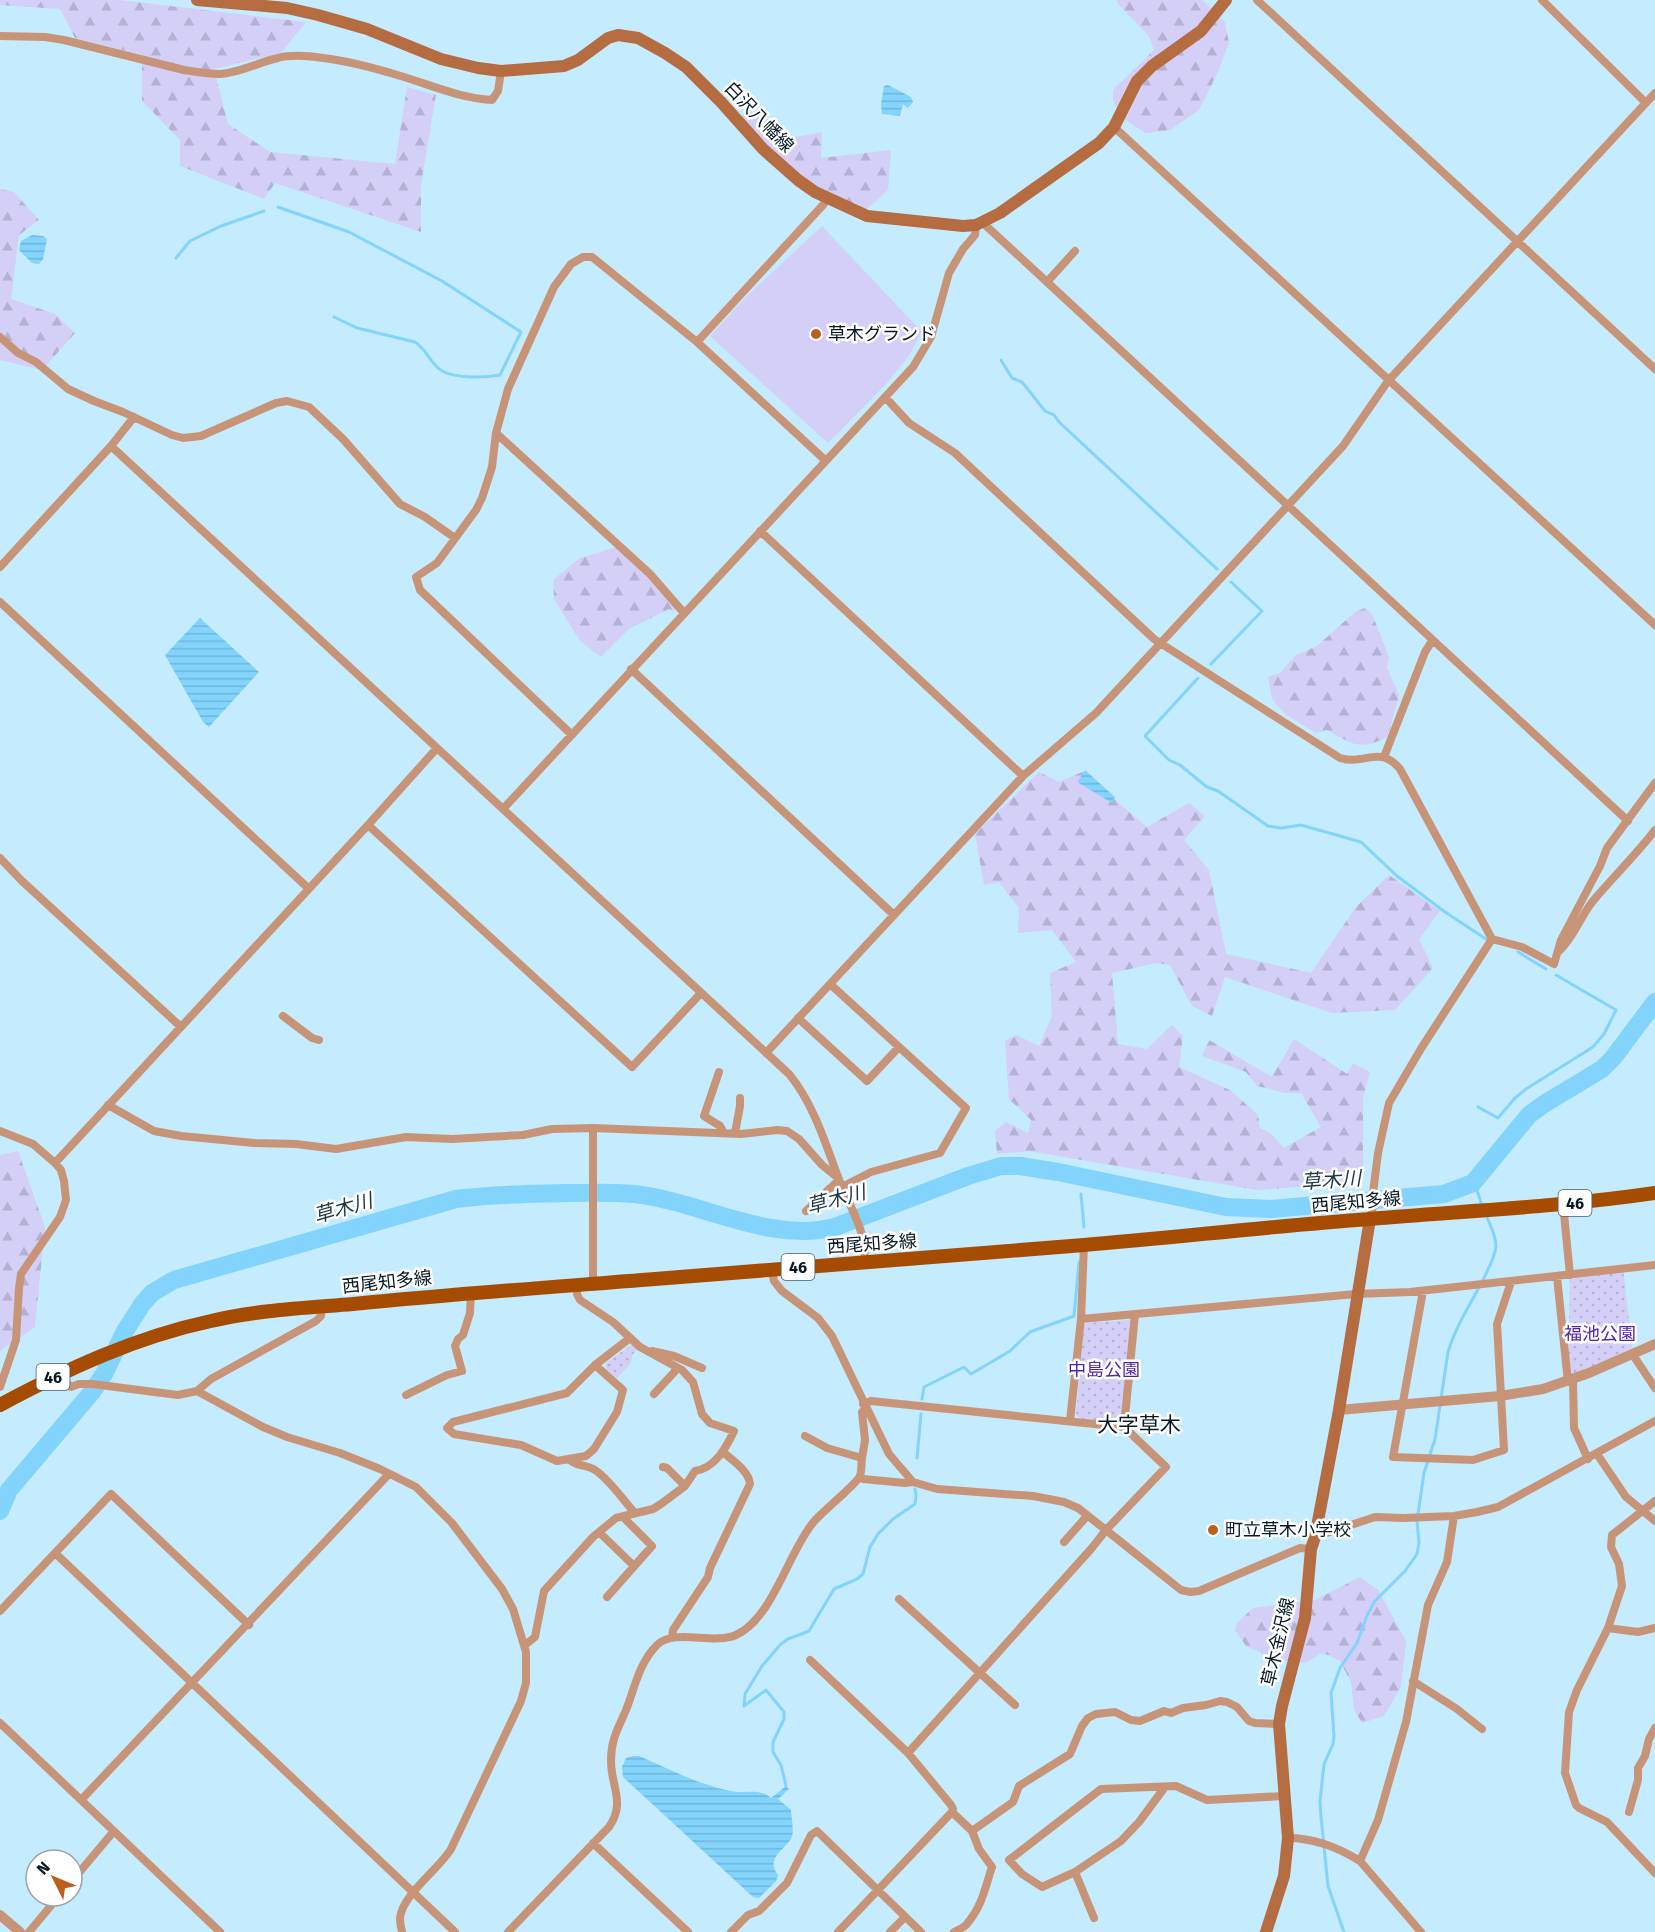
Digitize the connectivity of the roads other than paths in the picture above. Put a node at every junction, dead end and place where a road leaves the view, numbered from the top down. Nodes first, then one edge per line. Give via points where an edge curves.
1 (197, 0) edge
2 (1226, 0) edge
3 (1257, 0) edge
4 (1542, 0) edge
5 (287, 4) edge
6 (0, 36) edge
7 (501, 71) junction
8 (1655, 93) edge
9 (1646, 103) junction
10 (1114, 127) junction
11 (827, 199) junction
12 (980, 224) junction
13 (1518, 242) junction
14 (1075, 251) dead end
15 (1047, 282) junction
16 (0, 337) edge
17 (697, 342) junction
18 (1655, 369) edge
19 (1388, 381) junction
20 (885, 397) junction
21 (134, 417) junction
22 (496, 433) junction
23 (111, 446) junction
24 (825, 460) junction
25 (1288, 505) junction
26 (760, 531) junction
27 (455, 538) junction
28 (0, 567) edge
29 (0, 602) edge
30 (684, 613) junction
31 (1655, 625) edge
32 (1432, 641) junction
33 (1160, 643) junction
34 (631, 669) junction
35 (572, 735) junction
36 (437, 748) junction
37 (1384, 757) junction
38 (1023, 776) junction
39 (1655, 783) edge
40 (503, 809) junction
41 (1628, 821) junction
42 (368, 825) junction
43 (1655, 830) edge
44 (0, 858) edge
45 (308, 888) junction
46 (894, 915) junction
47 (1492, 939) junction
48 (1558, 951) junction
49 (830, 984) junction
50 (701, 993) junction
51 (284, 1016) dead end
52 (798, 1018) junction
53 (181, 1027) junction
54 (319, 1040) dead end
55 (899, 1047) junction
56 (766, 1053) junction
57 (719, 1072) dead end
58 (740, 1098) dead end
59 (108, 1106) junction
60 (593, 1128) junction
61 (0, 1131) edge
62 (724, 1133) junction
63 (735, 1133) junction
64 (55, 1163) junction
65 (840, 1182) junction
66 (1655, 1193) edge
67 (1563, 1204) junction
68 (806, 1211) dead end
69 (1371, 1213) junction
70 (1084, 1245) junction
71 (864, 1264) junction
72 (1655, 1265) edge
73 (771, 1269) junction
74 (1570, 1275) junction
75 (1557, 1277) junction
76 (1511, 1282) junction
77 (593, 1284) junction
78 (577, 1285) junction
79 (1423, 1291) junction
80 (471, 1292) junction
81 (1356, 1294) junction
82 (322, 1307) junction
83 (1135, 1314) junction
84 (1081, 1318) junction
85 (630, 1338) junction
86 (1655, 1344) edge
87 (650, 1352) junction
88 (1633, 1355) junction
89 (595, 1365) junction
90 (678, 1368) junction
91 (702, 1368) dead end
92 (62, 1372) junction
93 (1570, 1381) junction
94 (0, 1387) edge
95 (1655, 1388) edge
96 (197, 1391) junction
97 (654, 1394) dead end
98 (406, 1395) dead end
99 (1500, 1396) junction
100 (0, 1405) edge
101 (1401, 1405) junction
102 (864, 1406) junction
103 (1339, 1410) junction
104 (1070, 1421) junction
105 (1655, 1421) edge
106 (1124, 1427) junction
107 (805, 1436) dead end
108 (723, 1452) junction
109 (1597, 1454) junction
110 (862, 1458) junction
111 (568, 1459) junction
112 (1588, 1459) junction
113 (663, 1467) dead end
114 (389, 1474) junction
115 (860, 1477) junction
116 (913, 1482) junction
117 (685, 1486) junction
118 (1655, 1502) edge
119 (1642, 1510) junction
120 (635, 1513) junction
121 (1087, 1516) junction
122 (1454, 1516) junction
123 (622, 1517) junction
124 (1655, 1521) edge
125 (1106, 1530) junction
126 (599, 1532) junction
127 (1064, 1542) dead end
128 (1313, 1543) junction
129 (55, 1553) junction
130 (634, 1566) junction
131 (607, 1597) dead end
132 (899, 1599) dead end
133 (0, 1611) edge
134 (249, 1624) junction
135 (1608, 1628) junction
136 (1655, 1628) edge
137 (672, 1637) junction
138 (525, 1646) junction
139 (810, 1660) dead end
140 (979, 1674) junction
141 (1413, 1681) junction
142 (192, 1684) junction
143 (1016, 1705) dead end
144 (0, 1723) edge
145 (1279, 1724) junction
146 (1655, 1728) edge
147 (1482, 1729) dead end
148 (908, 1753) junction
149 (1165, 1786) junction
150 (1284, 1796) junction
151 (81, 1800) junction
152 (952, 1812) junction
153 (1629, 1812) dead end
154 (114, 1831) junction
155 (972, 1831) junction
156 (1288, 1838) junction
157 (593, 1843) junction
158 (1360, 1861) junction
159 (84, 1867) edge
160 (1075, 1872) junction
161 (1655, 1873) edge
162 (878, 1890) junction
163 (413, 1893) junction
164 (49, 1908) edge
165 (0, 1915) edge
166 (905, 1917) junction
167 (1094, 1918) dead end
168 (20, 1932) edge
169 (29, 1932) edge
170 (220, 1932) edge
171 (402, 1932) edge
172 (454, 1932) edge
173 (508, 1932) edge
174 (688, 1932) edge
175 (731, 1932) edge
176 (838, 1932) edge
177 (890, 1932) edge
178 (921, 1932) edge
179 (954, 1932) edge
180 (1266, 1932) edge
181 (1421, 1932) edge

1 - 5 main road, 白沢八幡線
2 - 10 main road via 1201,31 1137,81
3 - 13 street
4 - 9 street
5 - 7 main road, 白沢八幡線 via 367,29 441,59
6 - 7 street via 45,37 203,73 221,74 278,57 324,58 476,99 492,100 498,92
7 - 11 main road, 白沢八幡線 via 564,66 608,38 638,38 686,67 763,149
8 - 9 street
9 - 13 street
10 - 12 main road via 1099,143
10 - 19 street
11 - 12 main road, 白沢八幡線 via 867,216 928,224
11 - 17 street
12 - 15 street
12 - 20 street via 949,273 931,337 913,367
13 - 18 street
13 - 19 street
14 - 15 street
15 - 25 street
16 - 21 street via 68,389
17 - 22 street via 592,257 583,257 571,264 554,287 508,389
17 - 24 street
19 - 25 street via 1343,446
19 - 31 street
20 - 24 street
20 - 33 street via 909,423 955,453
21 - 23 street
21 - 27 street via 172,435 191,438 276,403 287,401 309,407 400,504
22 - 27 street via 492,467 482,498
22 - 30 street via 650,574
23 - 28 street
23 - 36 street
24 - 26 street
25 - 32 street
25 - 33 street
26 - 30 street
26 - 38 street
27 - 35 street via 437,563 416,577 420,590
29 - 45 street
30 - 34 street
32 - 37 street
32 - 41 street
33 - 37 street via 1340,758
33 - 38 street via 1096,712
34 - 35 street
34 - 46 street
35 - 40 street
36 - 40 street
36 - 42 street
37 - 47 street via 1400,769
38 - 46 street
39 - 41 street
40 - 50 street
41 - 48 street via 1607,848
42 - 45 street
42 - 50 street via 632,1067
43 - 48 street via 1593,901 1567,944
44 - 53 street
45 - 53 street
46 - 49 street
47 - 48 street via 1512,943 1554,964
47 - 69 street via 1389,1103
49 - 52 street
49 - 55 street
50 - 56 street
51 - 54 street
52 - 55 street via 867,1081
52 - 56 street
53 - 59 street
55 - 65 street via 966,1108 940,1153
56 - 65 street via 800,1088
57 - 62 street via 704,1116
58 - 63 street
59 - 60 street via 154,1131 336,1149 406,1137 452,1139
59 - 64 street
60 - 62 street
60 - 77 street
61 - 64 street via 33,1144
62 - 63 street
63 - 65 street via 788,1131
64 - 94 street via 61,1170 66,1200 21,1274 16,1340
65 - 68 street
65 - 71 street via 860,1231 866,1252
66 - 67 main road, 西尾知多線 / 46
67 - 69 main road, 西尾知多線 / 46 via 1479,1211
67 - 74 street
69 - 70 main road, 西尾知多線 / 46
69 - 81 main road, 草木金沢線
70 - 71 main road, 西尾知多線 / 46
70 - 84 street
71 - 73 main road, 西尾知多線 / 46
72 - 74 street
73 - 77 main road, 西尾知多線 / 46
73 - 102 street via 782,1292 818,1318 831,1336
74 - 75 street
75 - 76 street
75 - 93 street
76 - 79 street
76 - 99 street via 1497,1324
77 - 78 main road, 西尾知多線 / 46
78 - 80 main road, 西尾知多線 / 46
78 - 85 street via 580,1300
79 - 81 street
79 - 101 street
80 - 82 main road, 西尾知多線 / 46
80 - 98 street via 471,1314 455,1346 462,1371
81 - 83 street
81 - 103 main road, 草木金沢線
82 - 92 main road, 西尾知多線 / 46 via 207,1321 123,1347
82 - 96 street via 316,1321 218,1374
83 - 84 street
83 - 106 street
84 - 104 street
85 - 87 street
85 - 89 street
86 - 88 street
87 - 90 street
87 - 91 street via 664,1352
88 - 93 street
88 - 95 street
89 - 111 street via 623,1390 617,1412 594,1449 586,1456
89 - 111 street via 567,1393 453,1422 447,1428 454,1434 521,1445 557,1461
90 - 97 street
90 - 108 street via 693,1382 702,1414 710,1423 734,1431
92 - 96 street via 71,1387 92,1384 178,1395
92 - 100 main road, 西尾知多線 / 46
93 - 99 street
93 - 112 street via 1574,1428
96 - 114 street via 263,1427
99 - 101 street
99 - 101 street via 1504,1450 1473,1460 1393,1457
101 - 103 street
102 - 104 street via 871,1401
102 - 110 street
102 - 116 street via 889,1454
103 - 128 main road, 草木金沢線
104 - 106 street
105 - 109 street
106 - 125 street via 1166,1467
107 - 110 street via 827,1448
108 - 117 street via 703,1470 694,1471
108 - 137 street via 742,1469 750,1484 708,1576
109 - 112 street
109 - 119 street via 1626,1497
110 - 115 street
111 - 120 street via 574,1465 597,1471
112 - 122 street via 1498,1507
113 - 117 street
114 - 134 street
114 - 138 street via 416,1487 452,1522 502,1589
115 - 116 street
115 - 137 street via 812,1524 754,1622 728,1638
116 - 121 street via 937,1489 1064,1502
117 - 120 street via 652,1509
118 - 119 street
119 - 124 street
119 - 135 street via 1612,1535 1611,1547 1619,1564 1622,1586
120 - 123 street
121 - 125 street
121 - 127 street
122 - 128 street via 1376,1517
122 - 141 street via 1447,1562 1428,1605
123 - 126 street
123 - 130 street via 652,1546
125 - 128 street via 1175,1586 1190,1592
125 - 140 street
126 - 130 street
126 - 138 street via 544,1591 535,1637
128 - 145 main road, 草木金沢線 via 1305,1618
129 - 133 street
129 - 134 street via 111,1494
129 - 142 street
130 - 131 street
132 - 140 street
134 - 142 street
135 - 136 street via 1638,1632
135 - 161 street via 1569,1712 1566,1779 1579,1808 1607,1822
137 - 157 street via 662,1640 640,1668 616,1729 611,1763 618,1794 615,1818
138 - 163 street via 526,1683 522,1701 451,1849
139 - 148 street
140 - 143 street
140 - 148 street
141 - 147 street
141 - 158 street via 1406,1722 1378,1820
142 - 151 street
142 - 163 street
144 - 151 street
145 - 150 main road, 草木金沢線
145 - 155 street via 1249,1721 1237,1707 1220,1701 1140,1721 1115,1712 1096,1714 1082,1726 1070,1755 1019,1786 1013,1802
146 - 153 street via 1638,1768
148 - 152 street via 951,1805
149 - 150 street via 1176,1786 1207,1800
149 - 160 street via 1121,1841
149 - 160 street via 1101,1789 1009,1860 1042,1887
150 - 156 main road, 草木金沢線
151 - 154 street
152 - 155 street
152 - 162 street
154 - 159 street
154 - 170 street
155 - 179 street via 979,1850 992,1867 984,1899 965,1927
156 - 158 street via 1328,1846
156 - 180 main road, 草木金沢線 via 1284,1876
157 - 173 street
157 - 174 street
158 - 181 street
160 - 167 street
162 - 166 street
162 - 175 street via 817,1831 811,1835 787,1883
162 - 176 street
163 - 171 street via 400,1916
163 - 172 street
164 - 169 street
165 - 168 street
166 - 177 street
166 - 178 street

